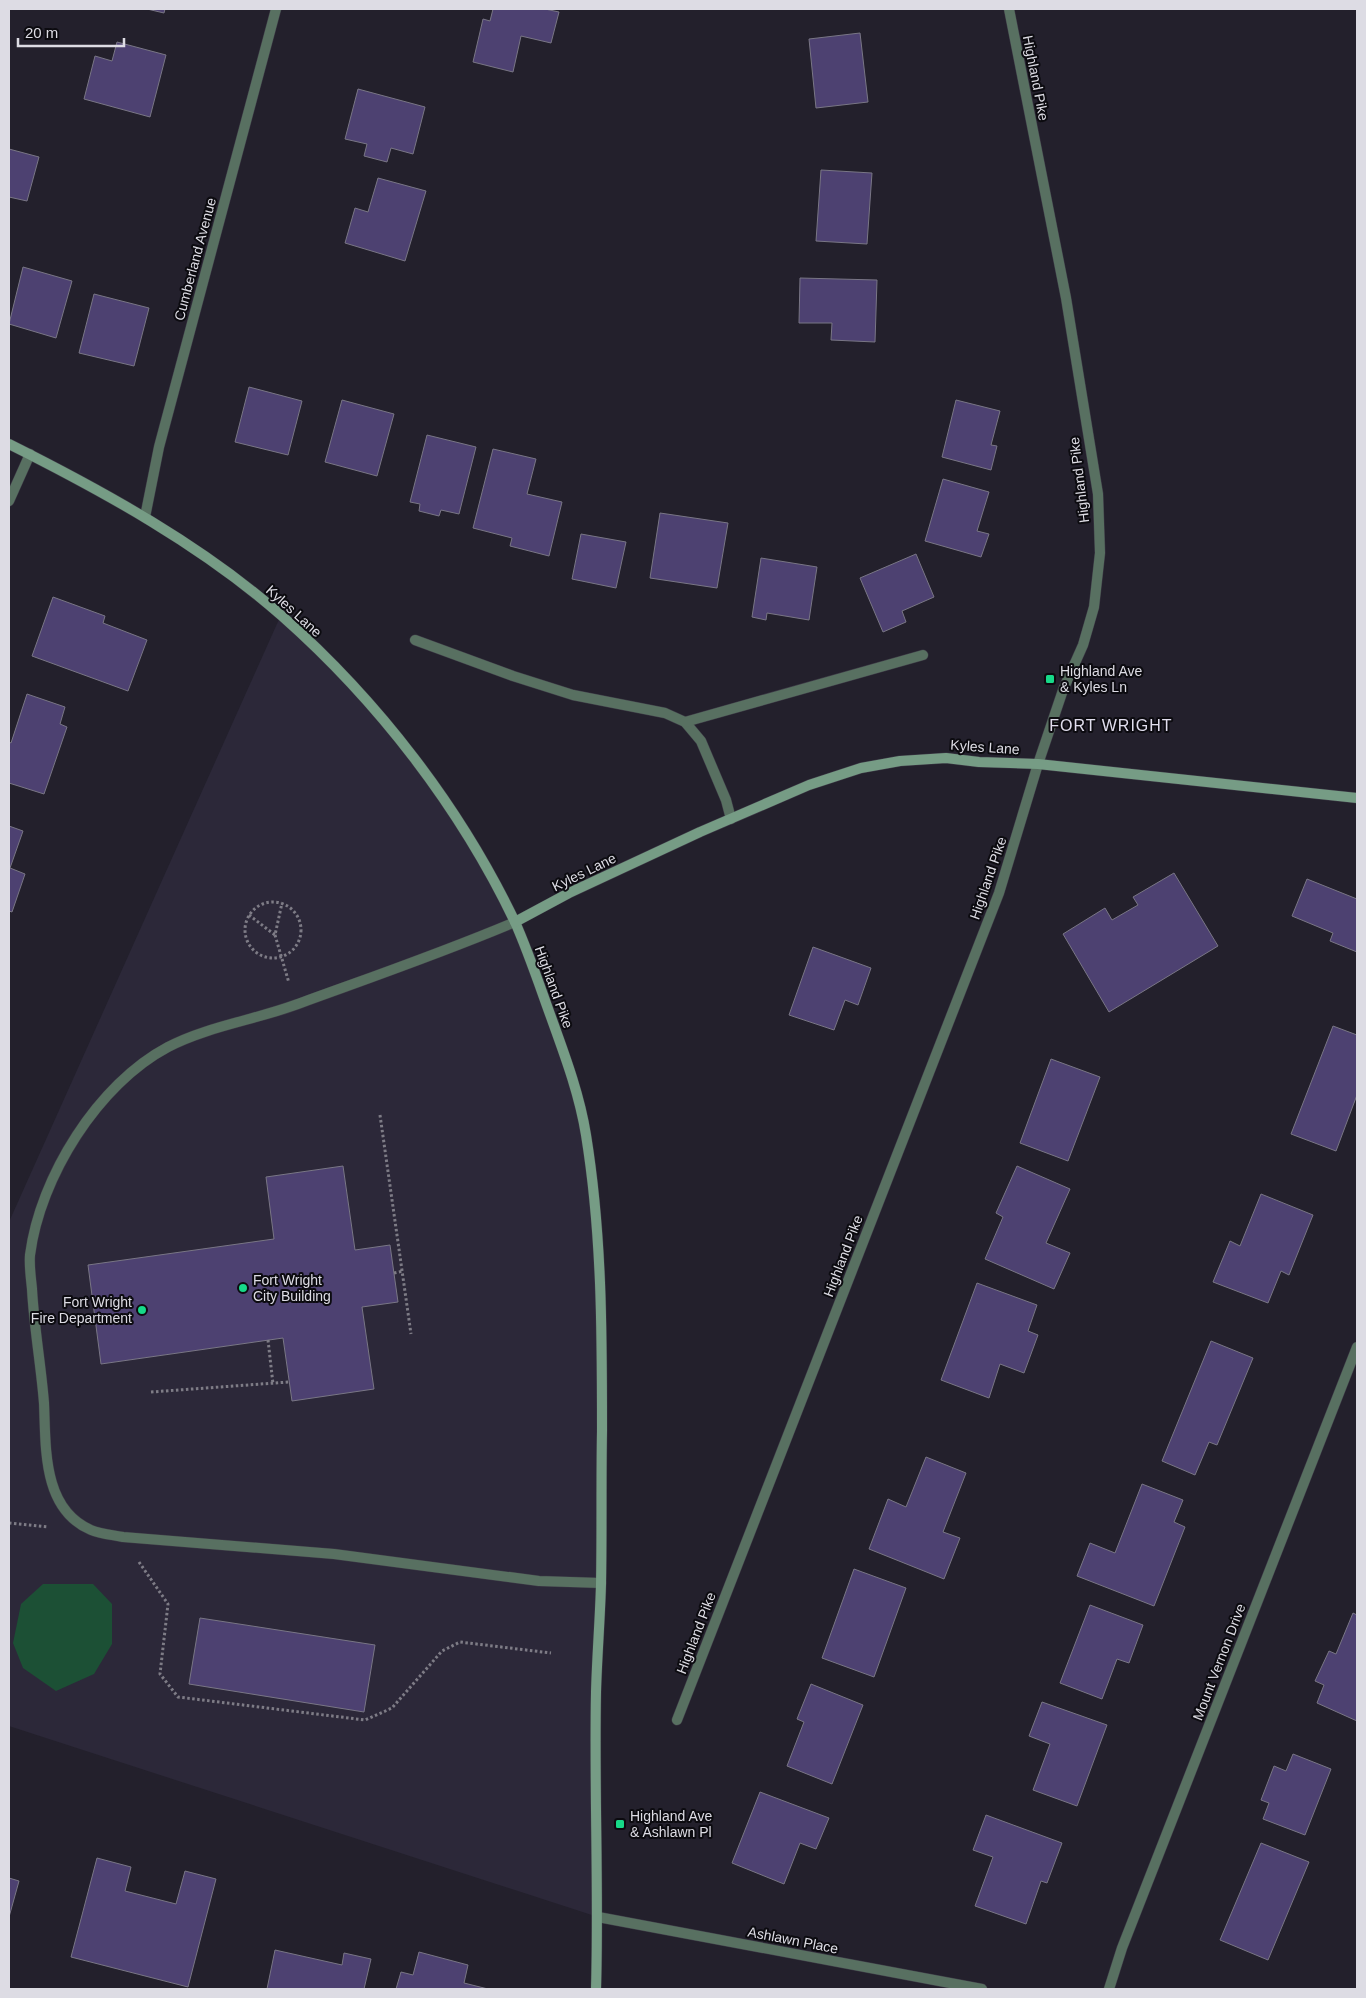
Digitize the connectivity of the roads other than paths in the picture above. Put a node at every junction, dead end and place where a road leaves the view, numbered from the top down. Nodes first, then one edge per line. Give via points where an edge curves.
1 (276, 9) edge
2 (1009, 9) edge
3 (9, 444) edge
4 (30, 454) junction
5 (9, 501) edge
6 (144, 518) junction
7 (415, 640) dead end
8 (923, 655) dead end
9 (685, 722) junction
10 (1038, 764) junction
11 (1357, 798) edge
12 (731, 818) junction
13 (514, 922) junction
14 (1357, 1347) edge
15 (601, 1583) junction
16 (677, 1720) dead end
17 (598, 1917) junction
18 (596, 1989) edge
19 (982, 1989) edge
20 (1109, 1989) edge

1 - 6 street, Cumberland Avenue via 159,447
2 - 10 street, Highland Pike via 1066,298 1098,502 1100,553 1094,607 1083,645 1063,690
3 - 4 main road, Kyles Lane
4 - 5 street
4 - 6 main road, Kyles Lane
6 - 13 main road, Kyles Lane via 211,560 281,615 344,676 390,728 440,793
7 - 9 street via 573,695 665,713
8 - 9 street
9 - 12 street via 701,741
10 - 11 main road, Kyles Lane
10 - 12 main road, Kyles Lane via 946,758 900,761 861,768 809,785
10 - 16 street, Highland Pike via 999,893
12 - 13 main road, Kyles Lane
13 - 15 main road, Highland Pike via 536,973 571,1073 585,1129 594,1193 602,1308
13 - 15 street via 296,1005 169,1047 133,1070 89,1116 62,1158 46,1192 30,1256 47,1463 56,1495 74,1520 92,1530 123,1537 334,1554 539,1581
14 - 20 street, Mount Vernon Drive
15 - 17 main road, Highland Pike via 596,1692
17 - 18 main road, Highland Pike
17 - 19 street, Ashlawn Place

